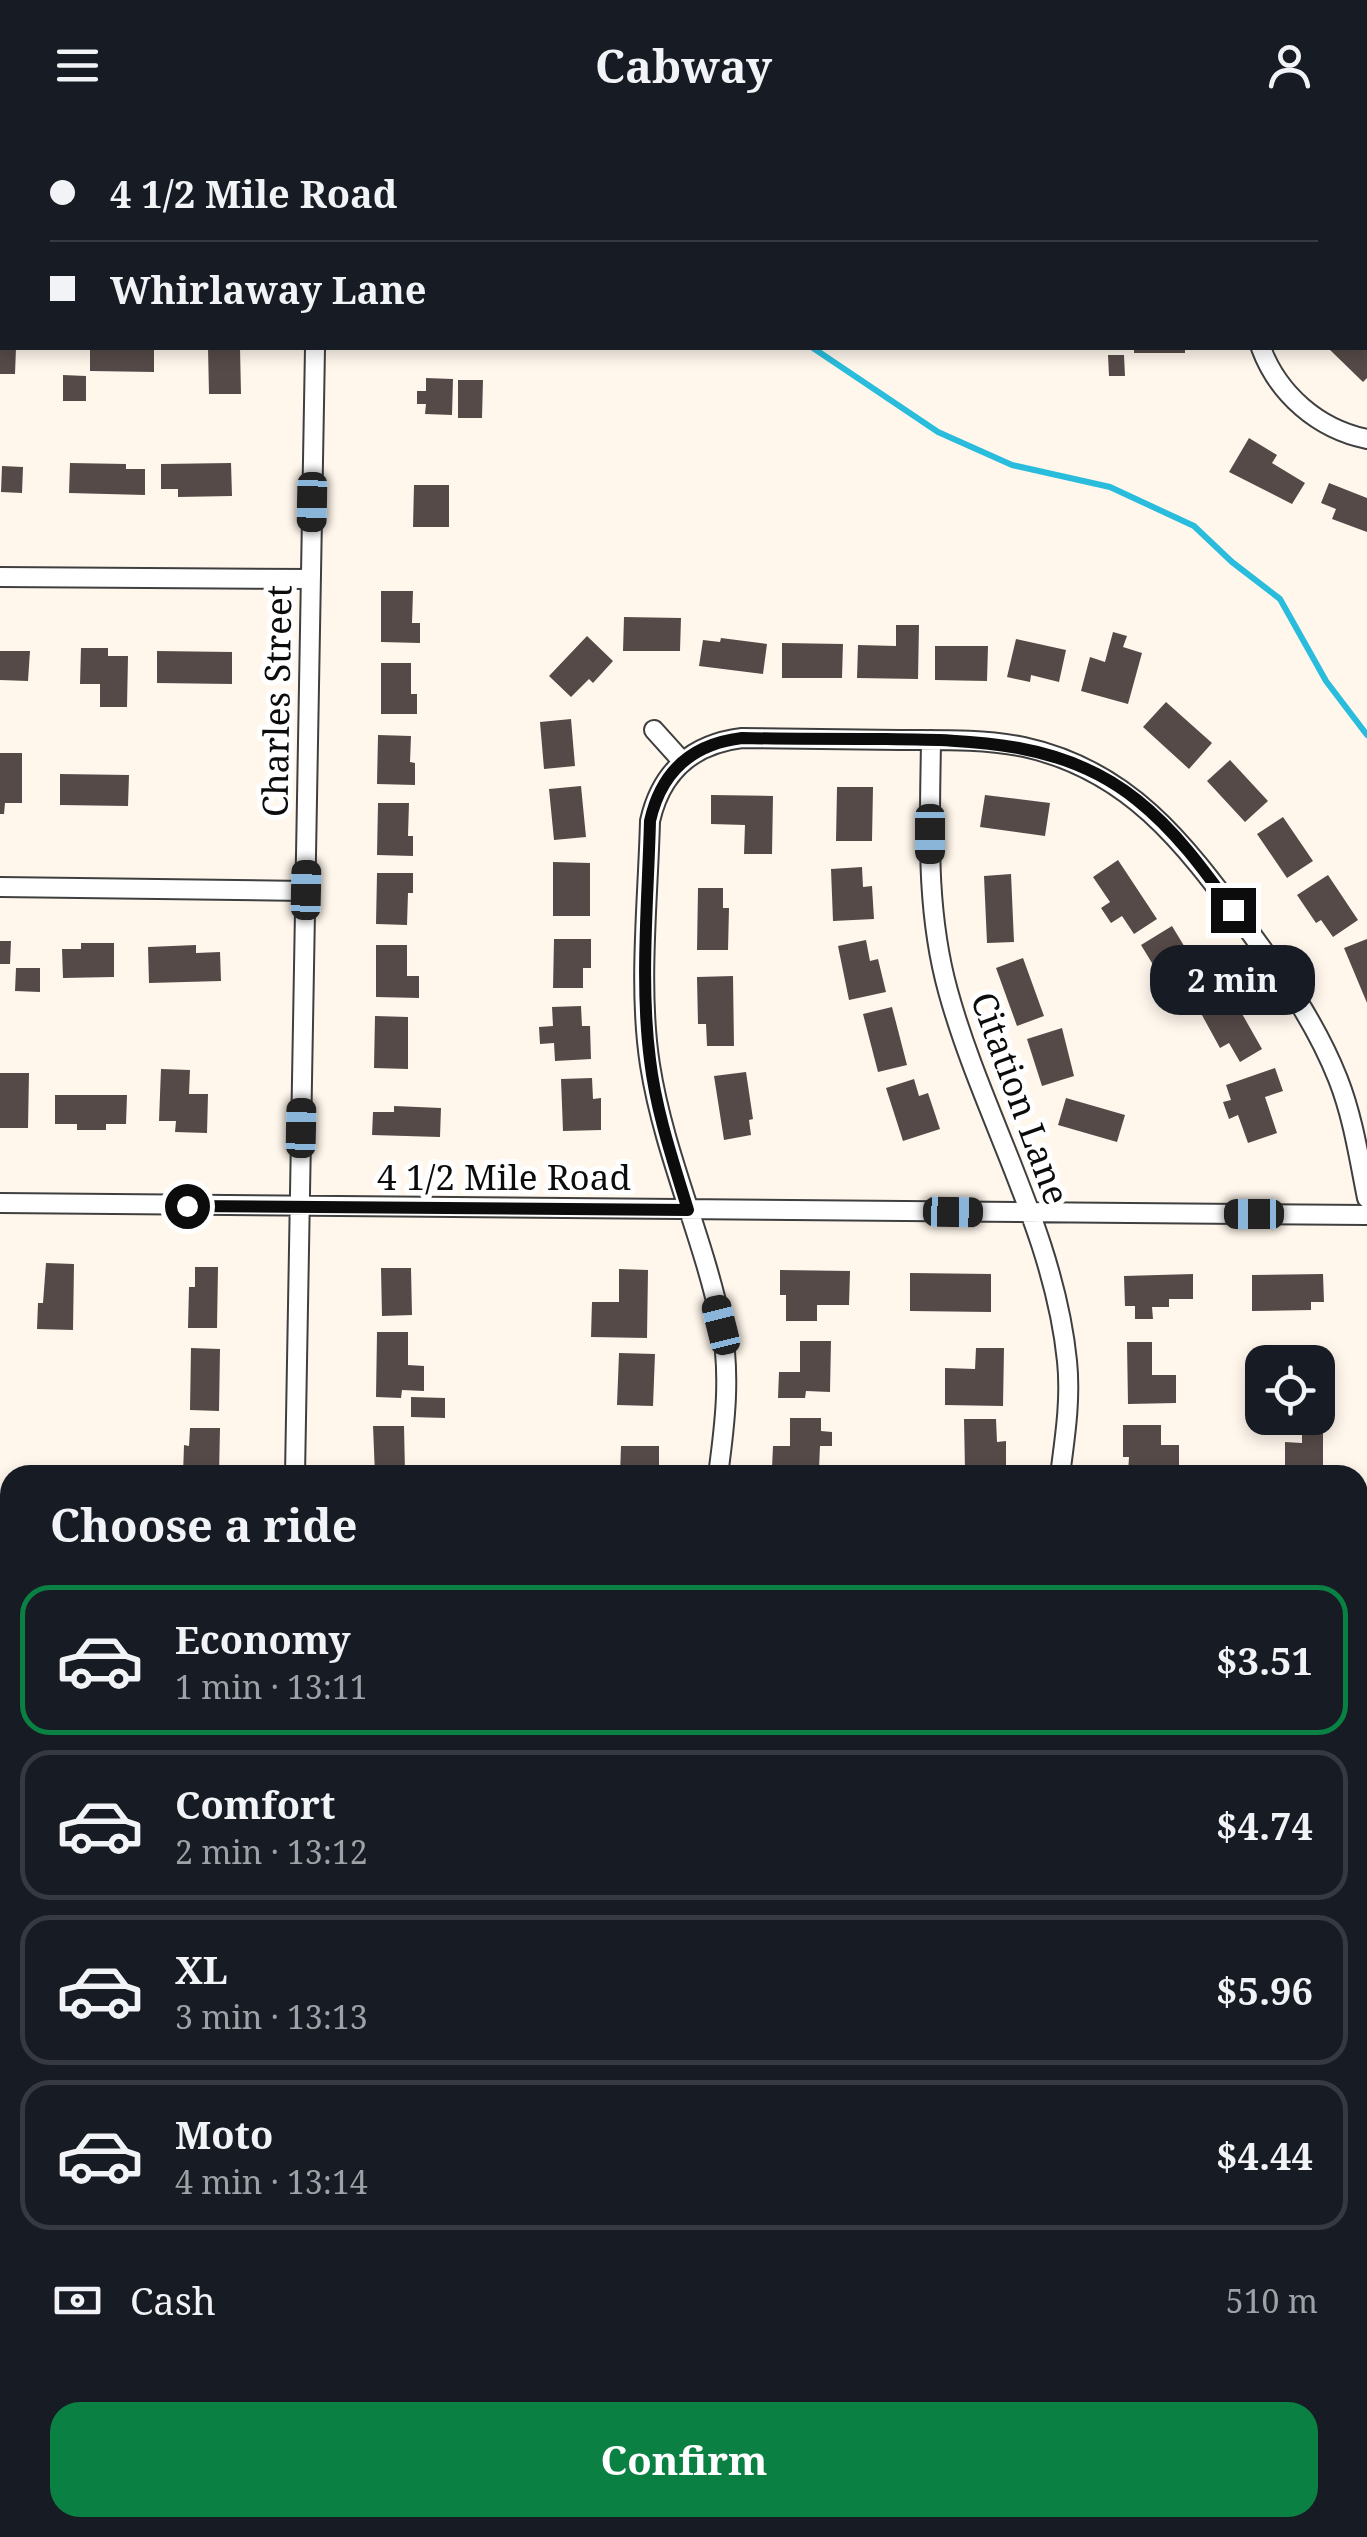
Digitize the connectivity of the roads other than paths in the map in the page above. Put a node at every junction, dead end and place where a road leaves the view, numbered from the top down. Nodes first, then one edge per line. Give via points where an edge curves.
1 (315, 350) edge
2 (1261, 350) edge
3 (1367, 439) edge
4 (0, 577) edge
5 (311, 579) junction
6 (654, 730) dead end
7 (931, 740) junction
8 (682, 761) junction
9 (0, 887) edge
10 (306, 890) junction
11 (1367, 1198) edge
12 (0, 1203) edge
13 (300, 1207) junction
14 (688, 1210) junction
15 (1029, 1212) junction
16 (1367, 1214) edge
17 (294, 1465) edge
18 (719, 1465) edge
19 (1061, 1465) edge

1 - 5 street, Charles Street
2 - 3 street via 1273,374 1310,414
4 - 5 street
5 - 10 street, Charles Street
6 - 8 street
7 - 8 street via 742,738 699,749
7 - 11 street via 985,741 1065,760 1134,797 1168,827 1319,1034 1344,1099
7 - 15 street, Citation Lane via 930,881 937,948
8 - 14 street via 666,778 650,821 646,1012 659,1113
9 - 10 street
10 - 13 street, Charles Street
12 - 13 street, 4 1/2 Mile Road
13 - 14 street, 4 1/2 Mile Road
13 - 17 street, Charles Street
14 - 15 street, 4 1/2 Mile Road
14 - 18 street via 721,1325 726,1410
15 - 16 street, 4 1/2 Mile Road
15 - 19 street, Citation Lane via 1067,1363

